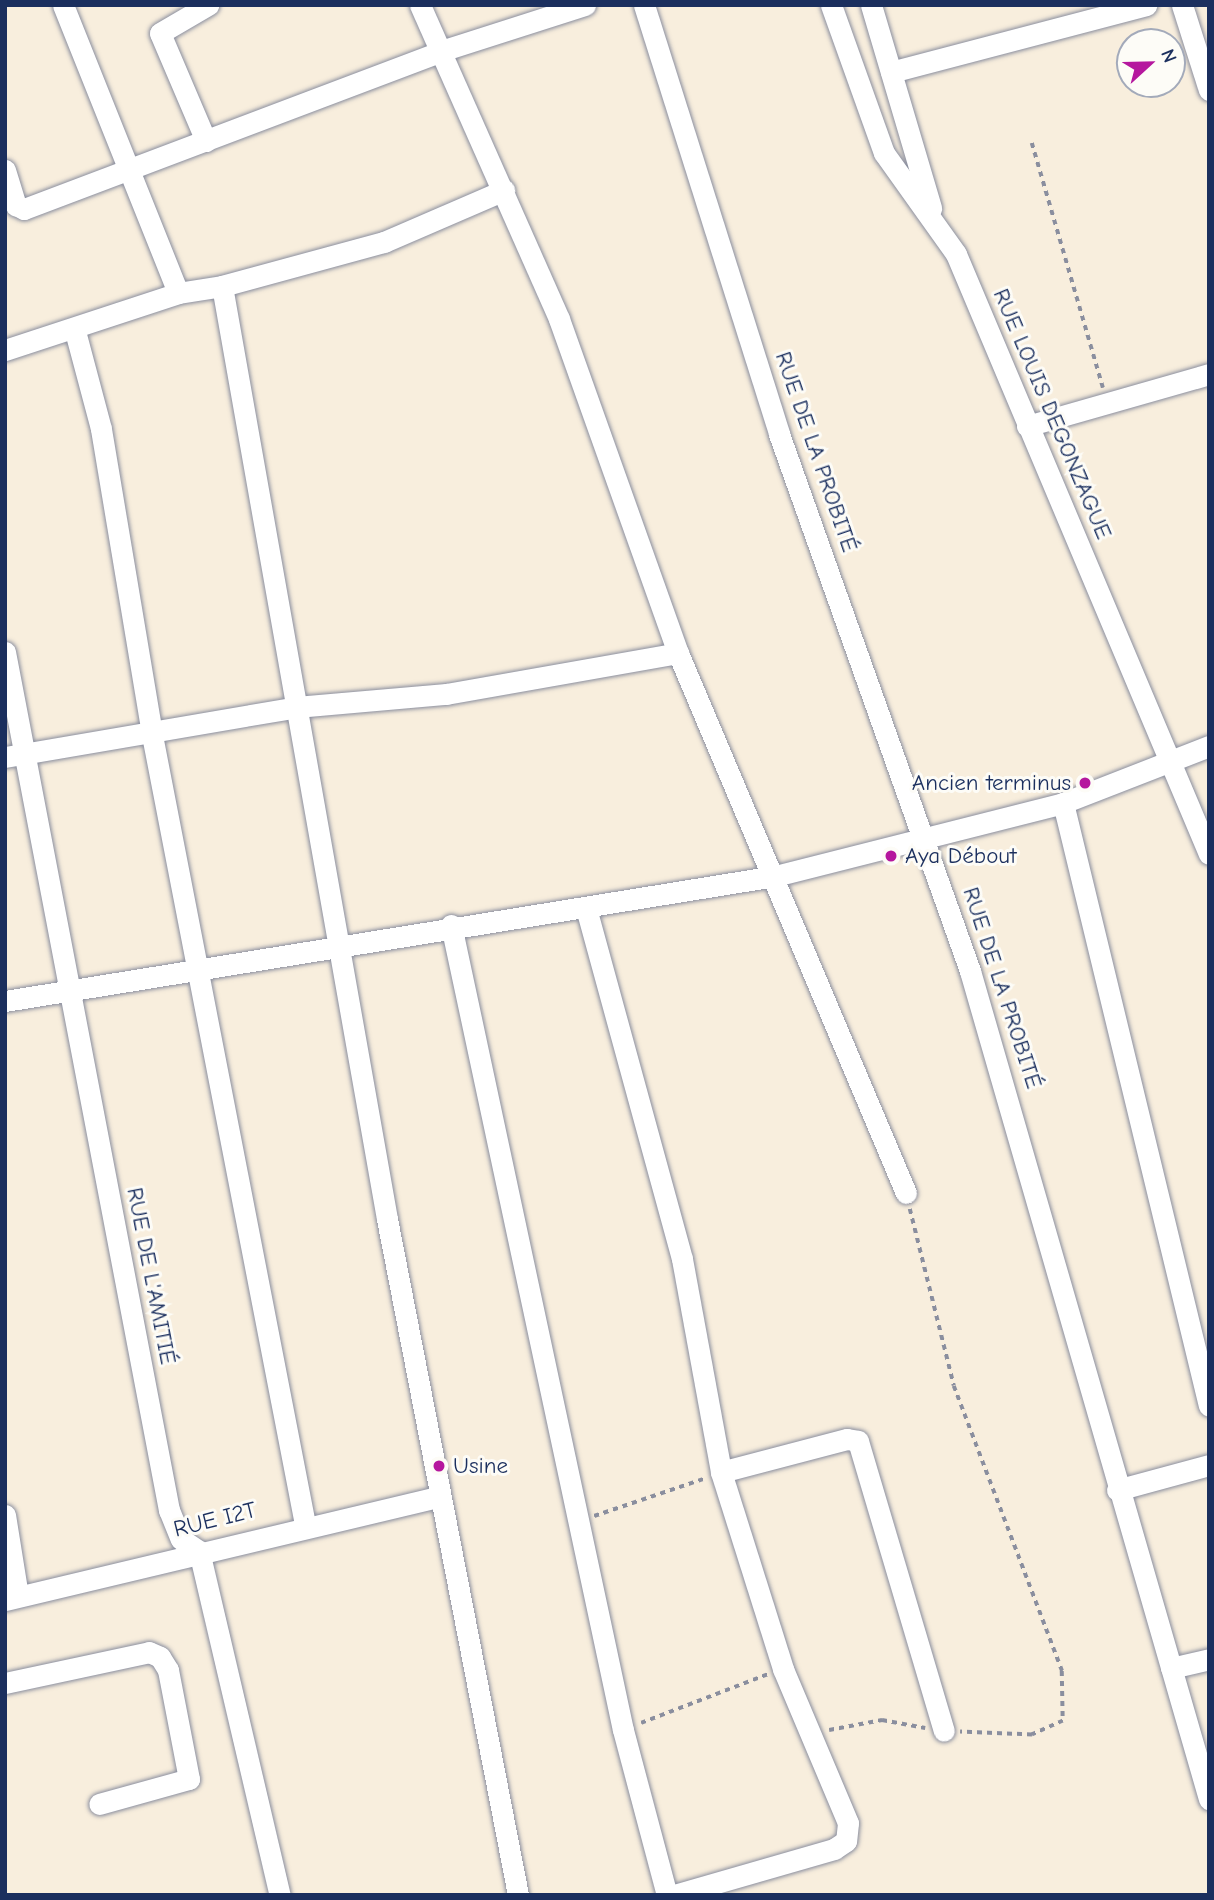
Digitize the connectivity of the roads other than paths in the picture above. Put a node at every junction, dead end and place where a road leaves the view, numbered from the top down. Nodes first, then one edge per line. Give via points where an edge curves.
1 (63, 5) edge
2 (208, 5) edge
3 (420, 5) edge
4 (585, 5) edge
5 (644, 5) edge
6 (831, 5) edge
7 (871, 5) edge
8 (1146, 5) edge
9 (1182, 5) edge
10 (523, 14) edge
11 (444, 50) junction
12 (891, 72) junction
13 (1209, 90) edge
14 (206, 141) junction
15 (132, 169) junction
16 (5, 170) edge
17 (504, 190) junction
18 (934, 217) junction
19 (222, 286) junction
20 (178, 293) junction
21 (75, 331) junction
22 (5, 350) edge
23 (1209, 374) edge
24 (1027, 426) junction
25 (5, 652) edge
26 (678, 653) junction
27 (296, 707) junction
28 (152, 735) junction
29 (1209, 746) edge
30 (13, 757) edge
31 (1164, 761) junction
32 (1063, 803) junction
33 (924, 838) junction
34 (1209, 854) edge
35 (775, 876) junction
36 (586, 908) junction
37 (451, 925) junction
38 (337, 946) junction
39 (200, 973) junction
40 (71, 994) junction
41 (5, 1001) edge
42 (906, 1194) road end
43 (1209, 1406) edge
44 (1209, 1465) edge
45 (721, 1472) junction
46 (1116, 1490) junction
47 (439, 1497) junction
48 (5, 1515) edge
49 (305, 1524) junction
50 (198, 1551) junction
51 (12, 1598) edge
52 (1209, 1659) edge
53 (1171, 1668) junction
54 (5, 1683) edge
55 (944, 1731) road end
56 (1209, 1799) edge
57 (99, 1804) dead end
58 (281, 1895) edge
59 (518, 1895) edge
60 (667, 1895) edge
61 (675, 1895) edge

1 - 15 street
2 - 14 street via 160,33
3 - 11 street
4 - 10 street
5 - 33 street, RUE DE LA PROBITÉ via 779,434
6 - 18 street, RUE LOUIS DEGONZAGUE via 884,153
7 - 12 street
8 - 12 street
9 - 13 street
10 - 11 street
11 - 14 street
11 - 17 street
12 - 18 street
14 - 15 street
15 - 16 street via 24,209 16,205
15 - 20 street
17 - 19 street via 384,242
17 - 26 street via 559,319
18 - 24 street, RUE LOUIS DEGONZAGUE via 952,246
19 - 20 street
19 - 27 street
20 - 21 street
21 - 22 street
21 - 28 street via 101,429
23 - 24 street
24 - 31 street, RUE LOUIS DEGONZAGUE
25 - 30 street, RUE DE L'AMITIÉ
26 - 27 street via 446,694
26 - 35 street
27 - 28 street
27 - 38 street
28 - 30 street
28 - 39 street
29 - 31 street
30 - 40 street, RUE DE L'AMITIÉ
31 - 32 street
31 - 34 street, RUE LOUIS DEGONZAGUE
32 - 33 street
32 - 43 street
33 - 35 street
33 - 46 street, RUE DE LA PROBITÉ via 1014,1113
35 - 36 street
35 - 42 street
36 - 37 street
36 - 45 street via 682,1259
37 - 38 street
37 - 60 street via 623,1730
38 - 39 street
38 - 47 street
39 - 40 street
39 - 49 street
40 - 41 street
40 - 50 street, RUE DE L'AMITIÉ via 169,1510 181,1539
44 - 46 street
45 - 55 street via 847,1439 858,1441
45 - 61 street via 783,1669 814,1733 848,1823 846,1841
46 - 53 street, RUE DE LA PROBITÉ
47 - 49 street, RUE I2T
47 - 59 street
48 - 51 street
49 - 50 street, RUE I2T
50 - 51 street, RUE I2T
50 - 58 street, RUE DE L'AMITIÉ
52 - 53 street
53 - 56 street, RUE DE LA PROBITÉ
54 - 57 street via 149,1652 160,1657 168,1670 189,1779

